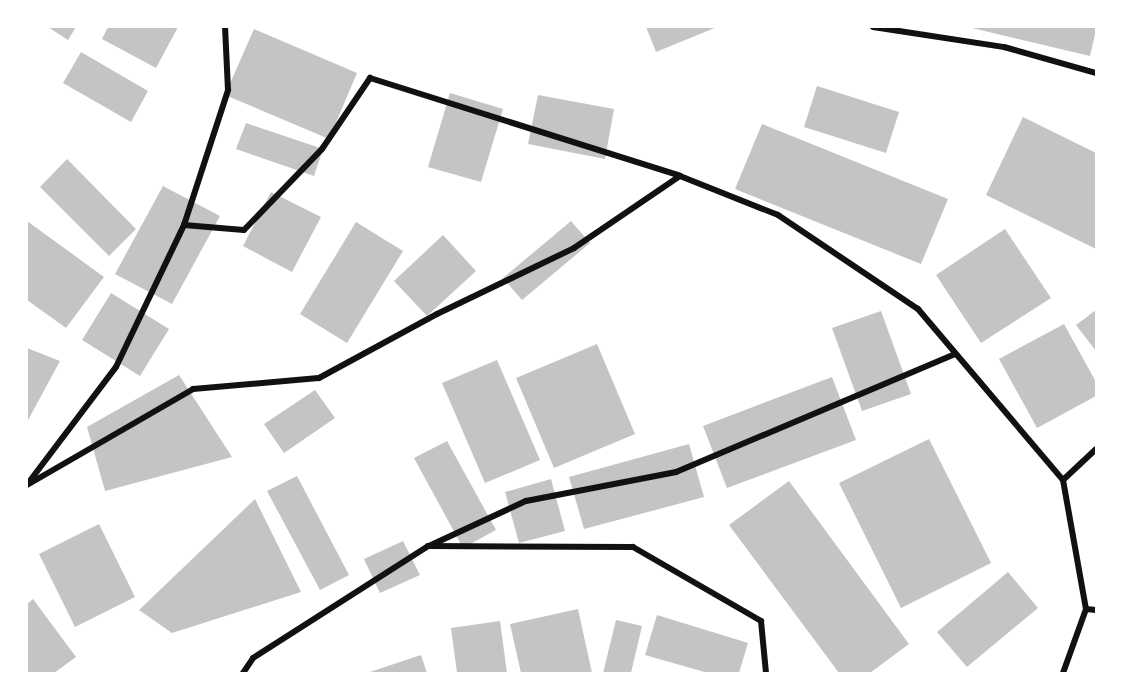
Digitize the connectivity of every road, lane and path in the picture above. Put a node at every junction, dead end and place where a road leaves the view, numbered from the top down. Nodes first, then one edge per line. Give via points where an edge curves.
1 (225, 27) edge
2 (873, 27) edge
3 (1096, 73) edge
4 (681, 176) junction
5 (184, 225) junction
6 (955, 354) junction
7 (1096, 449) edge
8 (1063, 480) junction
9 (27, 485) edge
10 (428, 546) junction
11 (1086, 609) junction
12 (1096, 610) edge
13 (243, 673) edge
14 (766, 673) edge
15 (1063, 673) edge

1 - 5 street via 228,90
2 - 3 street via 1004,47
4 - 5 street via 370,78 322,149 244,230
4 - 6 street via 778,214 918,309
4 - 9 street via 574,248 437,314 319,378 193,389
5 - 9 street via 116,367
6 - 8 street
6 - 10 street via 676,472 526,501
7 - 8 street
8 - 11 street
10 - 13 street via 253,658
10 - 14 street via 633,548 761,621
11 - 12 street
11 - 15 street

